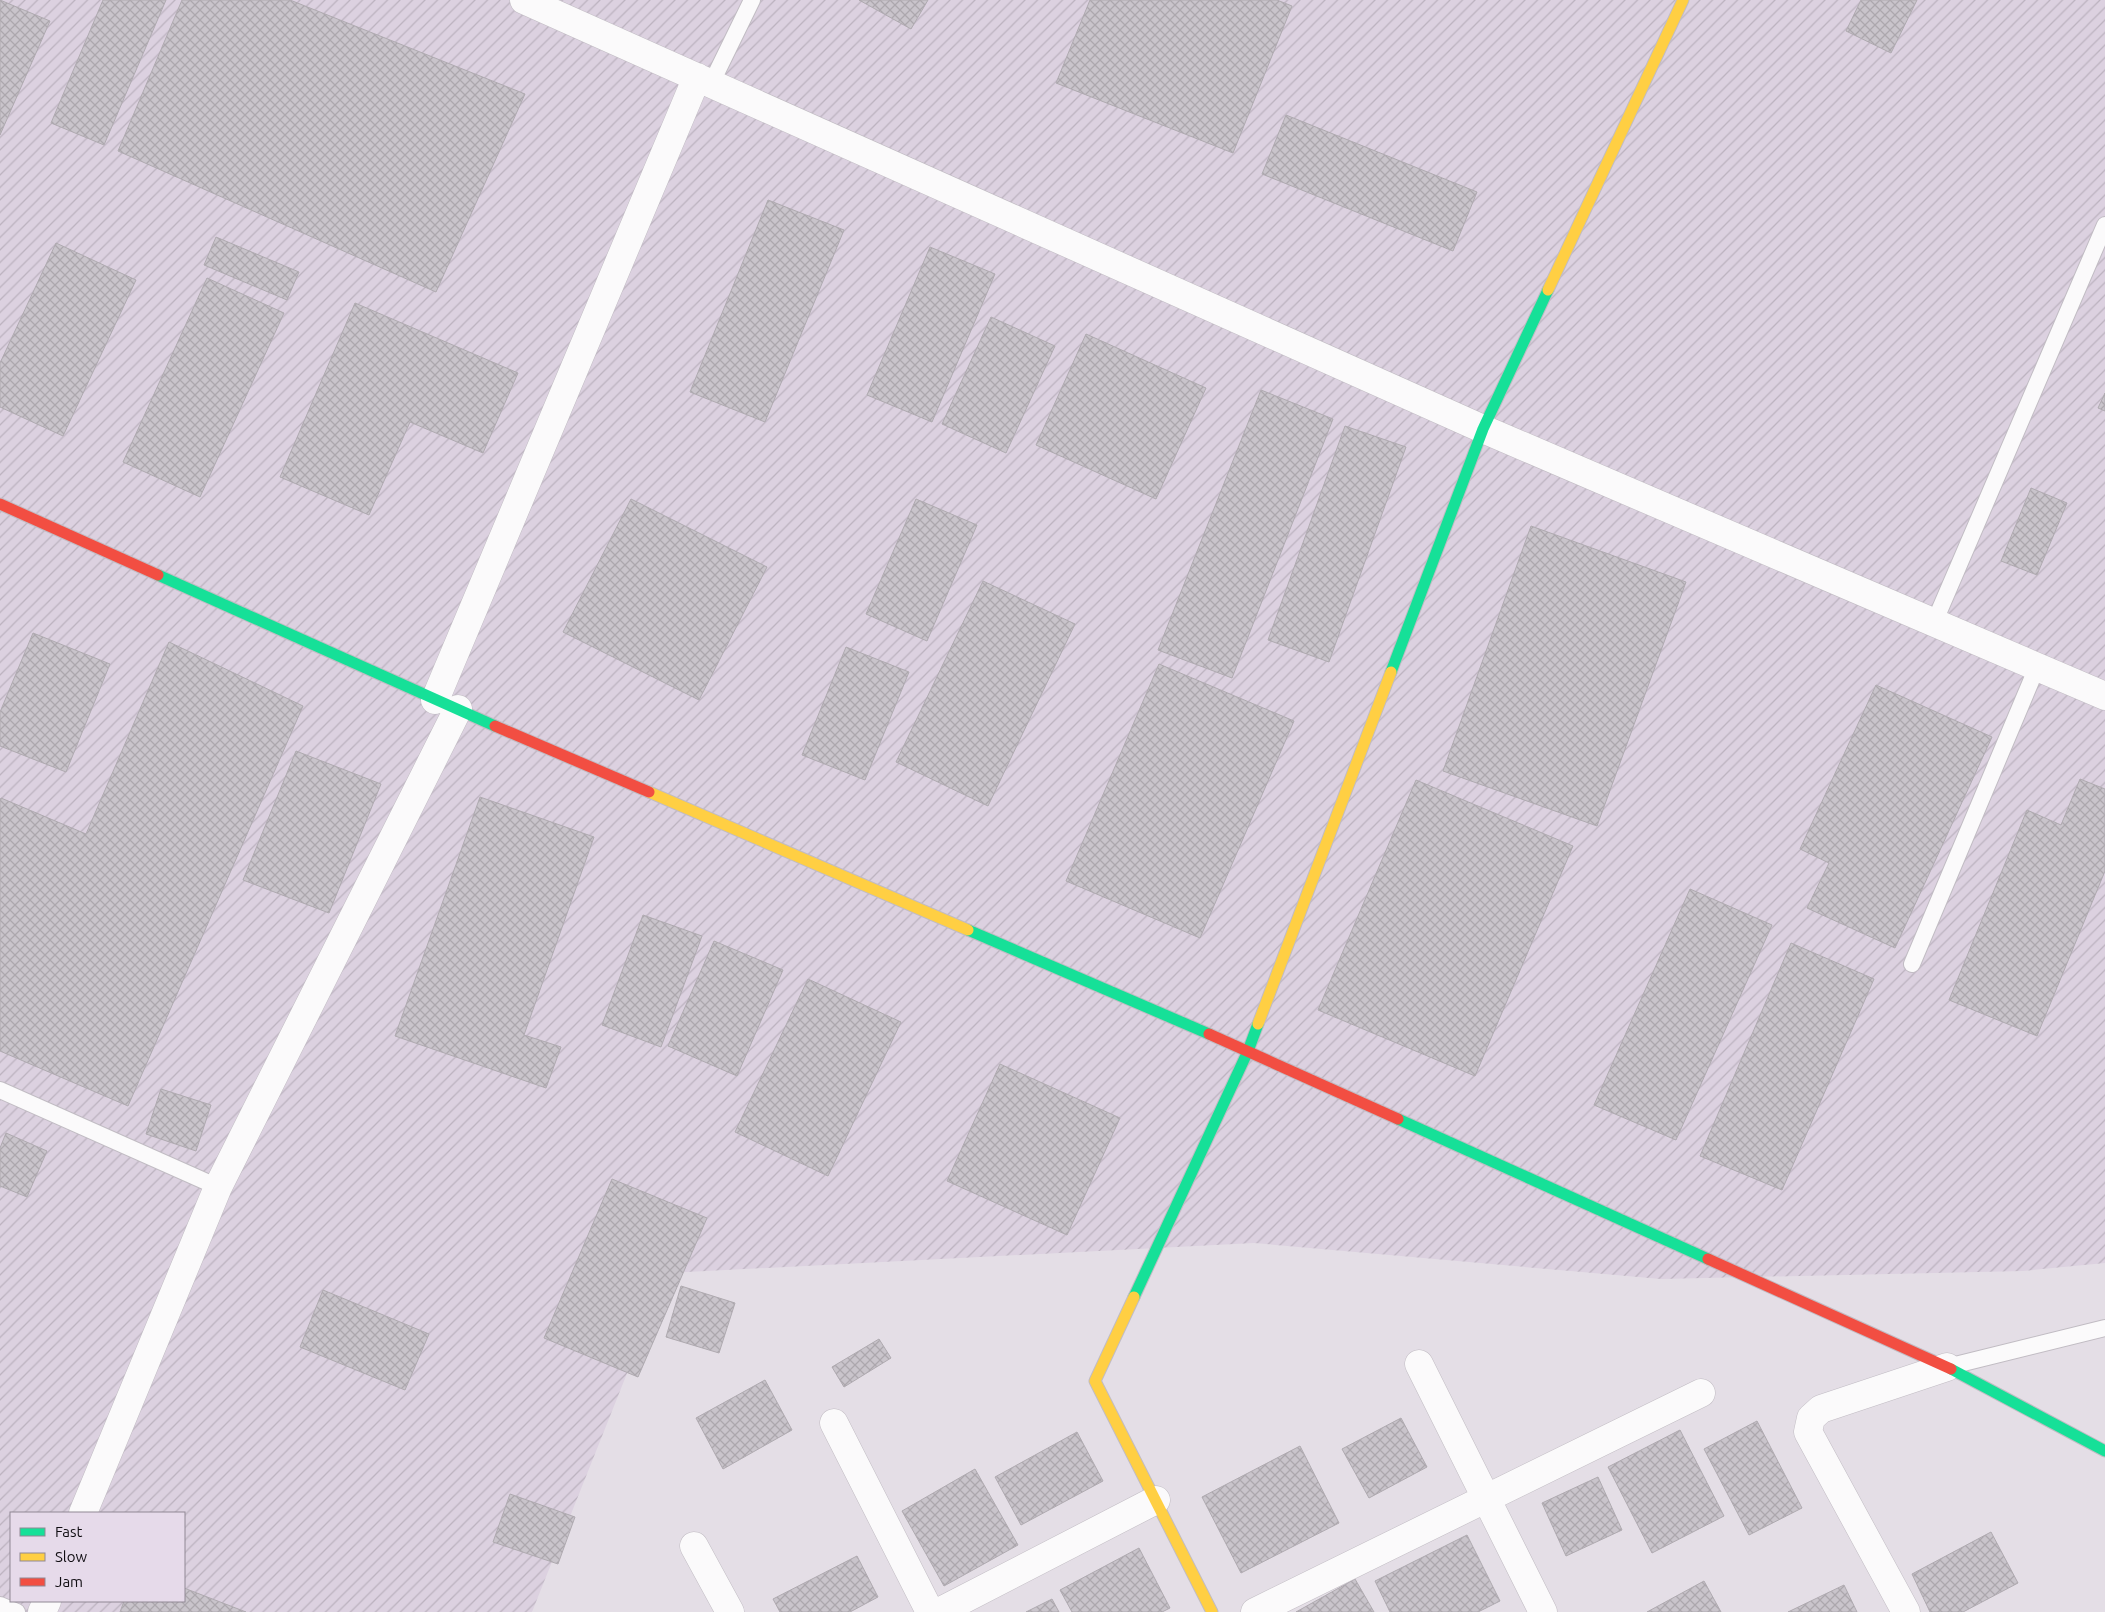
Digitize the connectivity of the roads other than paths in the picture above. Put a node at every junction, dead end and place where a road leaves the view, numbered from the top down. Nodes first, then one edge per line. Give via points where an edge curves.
1 (524, 0) edge
2 (752, 0) edge
3 (1683, 0) edge
4 (704, 81) junction
5 (2105, 225) edge
6 (1483, 429) junction
7 (0, 504) edge
8 (1934, 623) junction
9 (2037, 667) junction
10 (2105, 696) edge
11 (447, 704) junction
12 (1912, 964) dead end
13 (1248, 1051) junction
14 (0, 1090) edge
15 (218, 1187) junction
16 (2105, 1328) edge
17 (1419, 1364) dead end
18 (1947, 1367) junction
19 (1701, 1393) dead end
20 (834, 1423) dead end
21 (2105, 1451) edge
22 (1486, 1499) junction
23 (1156, 1500) junction
24 (83, 1512) edge
25 (694, 1546) dead end
26 (0, 1605) edge
27 (17, 1612) edge
28 (730, 1612) edge
29 (930, 1612) edge
30 (939, 1612) edge
31 (1212, 1612) edge
32 (1255, 1612) edge
33 (1543, 1612) edge
34 (1906, 1612) edge

1 - 4 street
2 - 4 lane
3 - 6 street
4 - 6 street
4 - 11 street
5 - 8 lane
6 - 8 street
6 - 13 street
7 - 11 street
8 - 9 street
9 - 10 street
9 - 12 lane
11 - 13 street
11 - 15 street
13 - 18 street
13 - 23 street via 1095,1381
14 - 15 lane
15 - 24 street
16 - 18 lane
17 - 22 street
18 - 21 street
18 - 34 street via 1821,1409 1811,1418 1808,1432
19 - 22 street
20 - 29 street
22 - 32 street
22 - 33 street
23 - 30 street
23 - 31 street
25 - 28 street
26 - 27 lane

